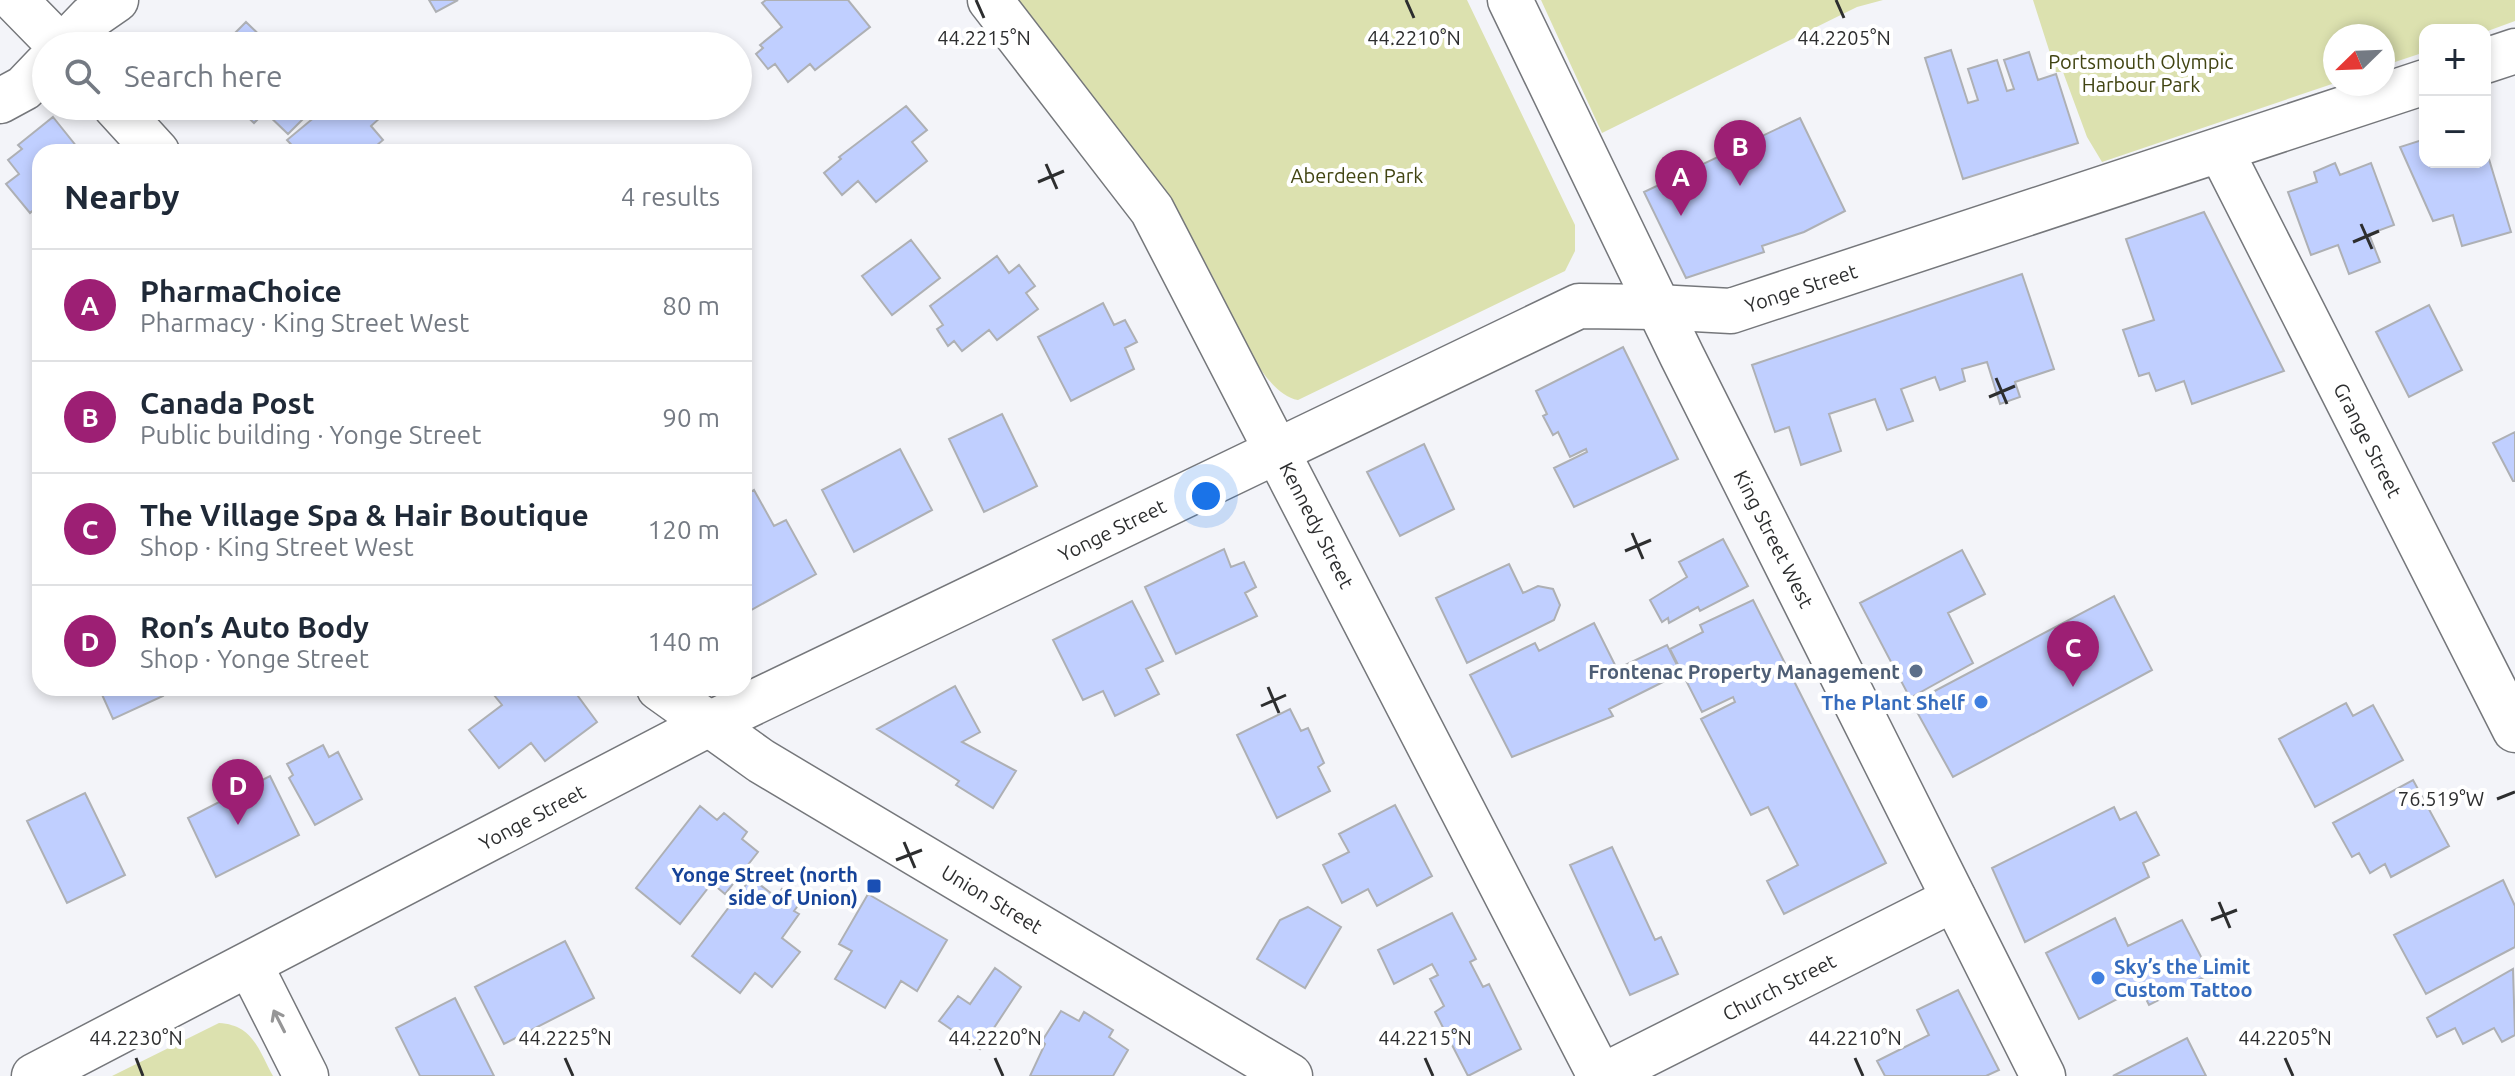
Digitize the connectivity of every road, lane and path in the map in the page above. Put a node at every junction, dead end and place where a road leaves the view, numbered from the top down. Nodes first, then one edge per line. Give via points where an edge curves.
1 (15, 0) edge
2 (116, 0) edge
3 (990, 0) edge
4 (1510, 0) edge
5 (48, 32) edge
6 (76, 32) edge
7 (2515, 51) edge
8 (2491, 59) edge
9 (32, 80) edge
10 (2419, 84) edge
11 (0, 101) edge
12 (128, 120) edge
13 (150, 144) edge
14 (2221, 151) junction
15 (1657, 307) junction
16 (1279, 450) junction
17 (670, 696) edge
18 (709, 724) junction
19 (2515, 730) edge
20 (1954, 899) junction
21 (250, 965) junction
22 (1220, 1035) junction
23 (34, 1076) edge
24 (306, 1076) edge
25 (1242, 1076) edge
26 (1290, 1076) edge
27 (1602, 1076) edge
28 (2043, 1076) edge

1 - 5 street
2 - 6 street
3 - 16 street, Kennedy Street via 1152,210
4 - 15 street, King Street West
7 - 8 street
9 - 11 street
10 - 14 street, Yonge Street
12 - 13 street
14 - 15 street, Yonge Street via 1731,311
14 - 19 street, Grange Street
15 - 16 street, Yonge Street via 1579,306
15 - 20 street, King Street West
16 - 18 street, Yonge Street
16 - 27 street, Kennedy Street
17 - 18 street, Union Street
18 - 21 street, Yonge Street
18 - 22 street, Union Street via 774,769
20 - 27 street, Church Street
20 - 28 street, King Street West
21 - 23 street, Yonge Street
24 -> 21 street
22 - 25 street
22 - 26 street, Union Street

